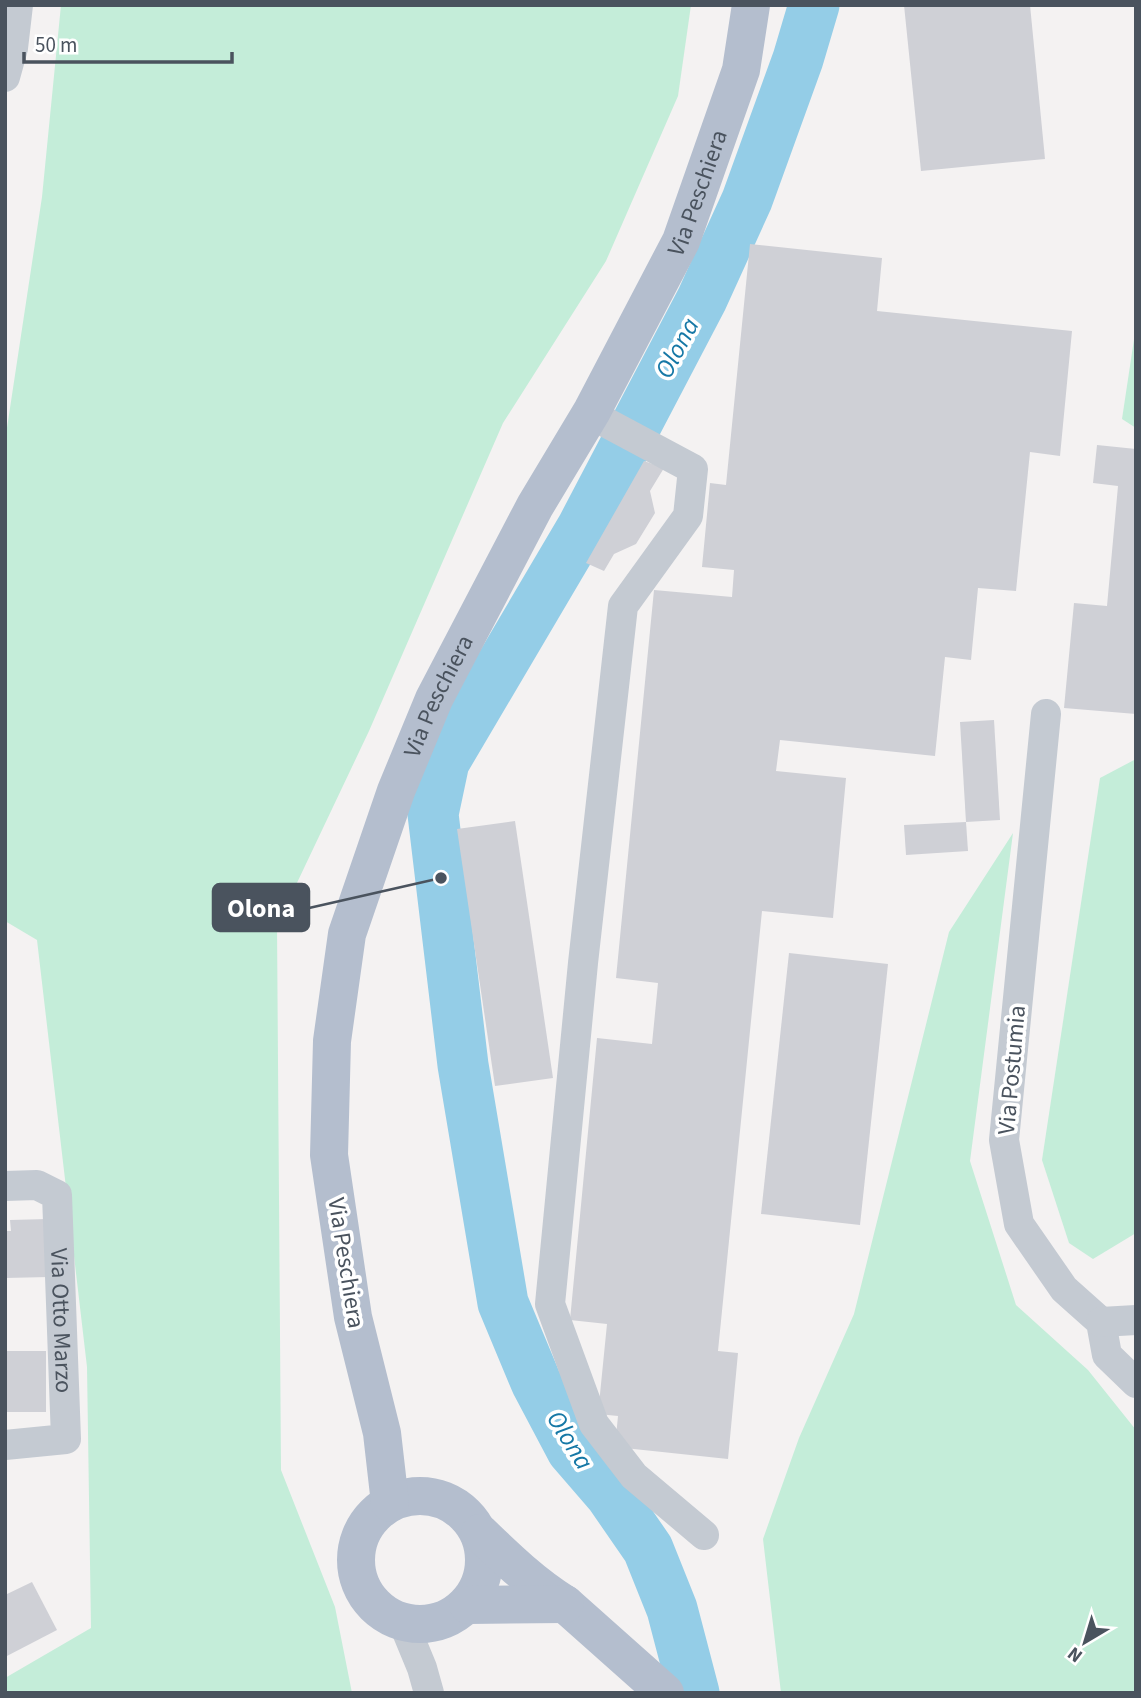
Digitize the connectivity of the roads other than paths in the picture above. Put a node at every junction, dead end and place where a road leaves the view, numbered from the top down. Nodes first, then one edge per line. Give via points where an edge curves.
1 (19, 5) edge
2 (751, 5) edge
3 (5, 77) edge
4 (600, 417) junction
5 (1046, 714) dead end
6 (5, 1186) edge
7 (1136, 1320) edge
8 (1101, 1322) junction
9 (1136, 1383) edge
10 (382, 1433) junction
11 (5, 1445) edge
12 (435, 1497) junction
13 (390, 1503) junction
14 (480, 1533) junction
15 (704, 1535) dead end
16 (565, 1604) junction
17 (468, 1605) junction
18 (416, 1624) junction
19 (425, 1680) edge
20 (666, 1693) edge

1 - 3 street
2 - 4 main road, Via Peschiera via 741,70 681,241
4 - 10 main road, Via Peschiera via 535,506 433,699 347,934 332,1041 329,1155 353,1317
4 - 15 street via 694,468 688,516 623,606 550,1304 594,1424 634,1476
5 - 8 street, Via Postumia via 1004,1140 1019,1224 1064,1289
6 - 11 street, Via Otto Marzo via 37,1185 57,1195 66,1439
7 - 8 street
8 - 9 street via 1107,1355
10 - 12 main road, Via Peschiera
10 - 13 main road, Via Peschiera
12 - 13 main road via 419,1495
12 - 14 main road, Via Peschiera via 469,1517
13 - 18 main road via 374,1514 363,1530 356,1548 356,1567 371,1602 386,1615
14 - 16 main road, Via Peschiera
14 - 17 main road via 485,1571
16 - 17 main road
16 - 20 main road, Via Peschiera
17 - 18 main road via 450,1618
18 - 19 street

